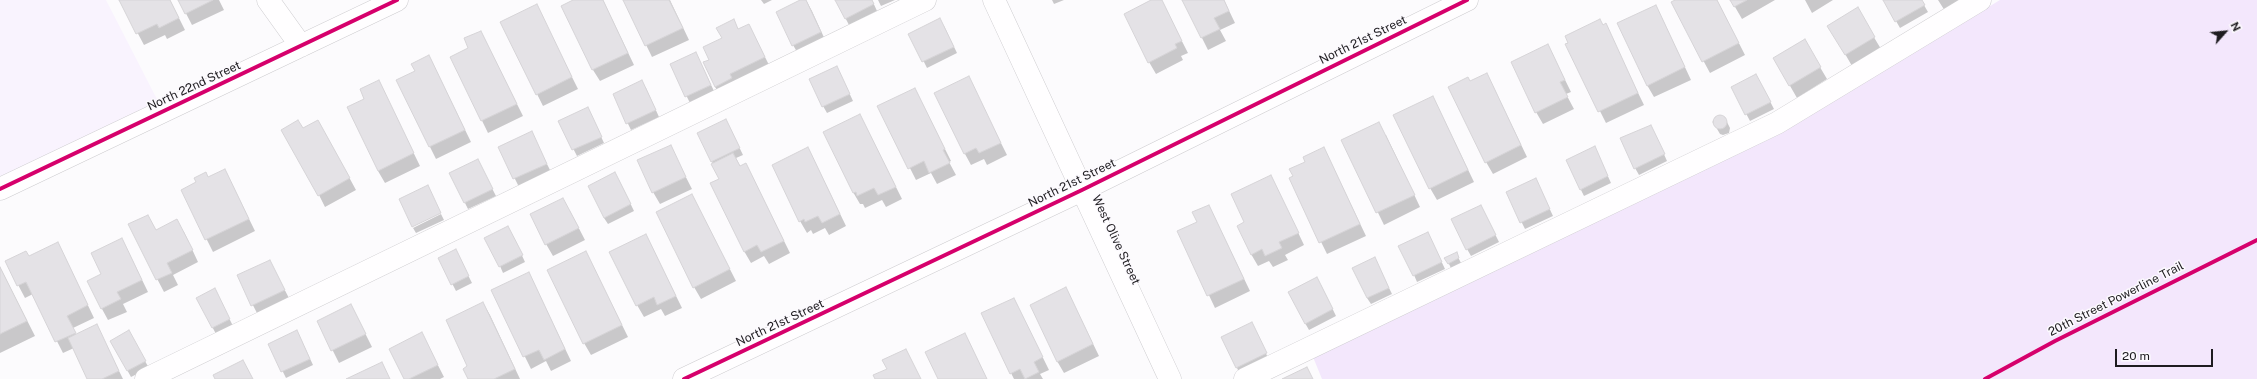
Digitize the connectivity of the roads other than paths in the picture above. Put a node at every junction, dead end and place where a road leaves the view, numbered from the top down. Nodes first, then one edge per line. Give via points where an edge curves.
1 (268, 0) edge
2 (397, 0) edge
3 (924, 0) edge
4 (994, 0) edge
5 (1467, 0) edge
6 (1980, 0) edge
7 (301, 46) junction
8 (0, 189) edge
9 (1082, 190) junction
10 (146, 379) edge
11 (684, 379) edge
12 (1170, 379) edge
13 (1245, 379) edge

1 - 7 street
2 - 7 street, North 22nd Street
3 - 10 street
4 - 9 street, West Olive Street
5 - 9 street, North 21st Street
6 - 13 street via 1777,123
7 - 8 street, North 22nd Street
9 - 11 street, North 21st Street
9 - 12 street, West Olive Street

